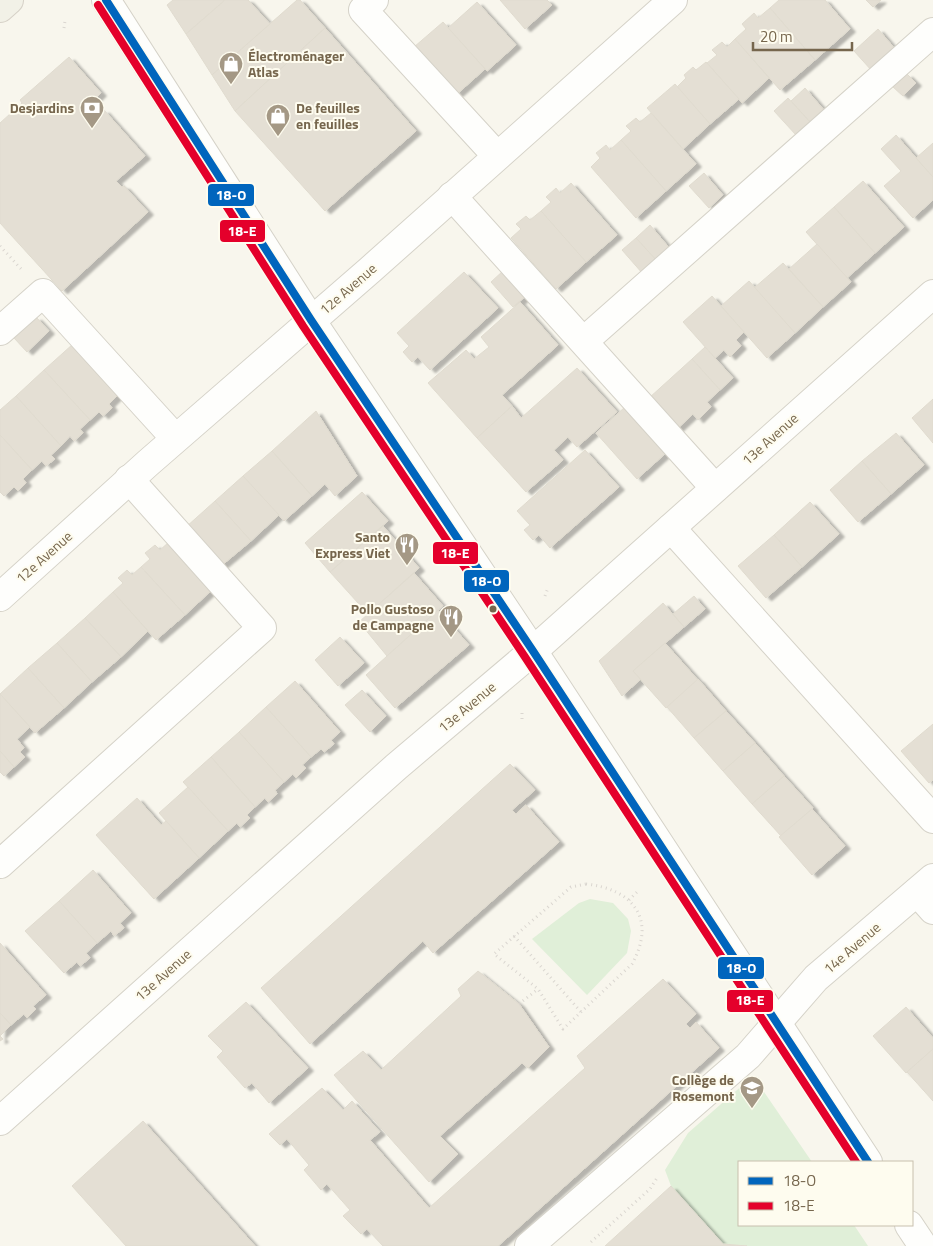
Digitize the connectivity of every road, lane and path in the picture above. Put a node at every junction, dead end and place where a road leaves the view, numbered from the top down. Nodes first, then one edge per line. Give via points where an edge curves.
1 (9, 0) edge
2 (106, 0) edge
3 (374, 0) edge
4 (672, 0) edge
5 (0, 8) edge
6 (65, 20) dead end
7 (64, 28) dead end
8 (933, 32) edge
9 (497, 156) junction
10 (452, 196) junction
11 (933, 294) edge
12 (311, 320) junction
13 (0, 331) edge
14 (584, 341) junction
15 (175, 438) junction
16 (129, 480) junction
17 (715, 488) junction
18 (670, 528) junction
19 (548, 588) dead end
20 (545, 596) dead end
21 (0, 597) edge
22 (533, 651) junction
23 (522, 713) dead end
24 (522, 719) dead end
25 (933, 819) edge
26 (0, 864) edge
27 (638, 891) dead end
28 (928, 893) edge
29 (629, 900) junction
30 (514, 936) junction
31 (538, 989) junction
32 (519, 1004) dead end
33 (582, 1012) junction
34 (776, 1023) junction
35 (0, 1121) edge
36 (867, 1161) edge
37 (910, 1226) edge
38 (530, 1246) edge
39 (922, 1246) edge

1 - 5 main road
2 - 12 street
3 - 9 street via 363,10
4 - 9 street, 12e Avenue
6 - 7 path
8 - 14 street
9 - 10 street, 12e Avenue
10 - 12 street, 12e Avenue
10 - 14 street
11 - 17 street, 13e Avenue
12 - 15 street, 12e Avenue
12 - 22 street
13 - 15 street via 43,293
14 - 17 street
15 - 16 street, 12e Avenue
16 - 21 street, 12e Avenue
16 - 26 street via 262,628
17 - 18 street, 13e Avenue
18 - 22 street, 13e Avenue
18 - 25 street
19 - 20 path
22 - 34 street
22 - 35 street, 13e Avenue via 396,768
23 - 24 path
27 - 29 path
28 - 34 street, 14e Avenue via 816,978
29 - 30 path via 621,892 603,886 586,884 571,887
29 - 33 path via 641,921 640,951 632,964
30 - 31 path via 494,954
30 - 33 path
31 - 32 path
31 - 33 path via 563,1029
34 - 36 street
34 - 38 street, 14e Avenue via 748,1056
37 - 39 street

